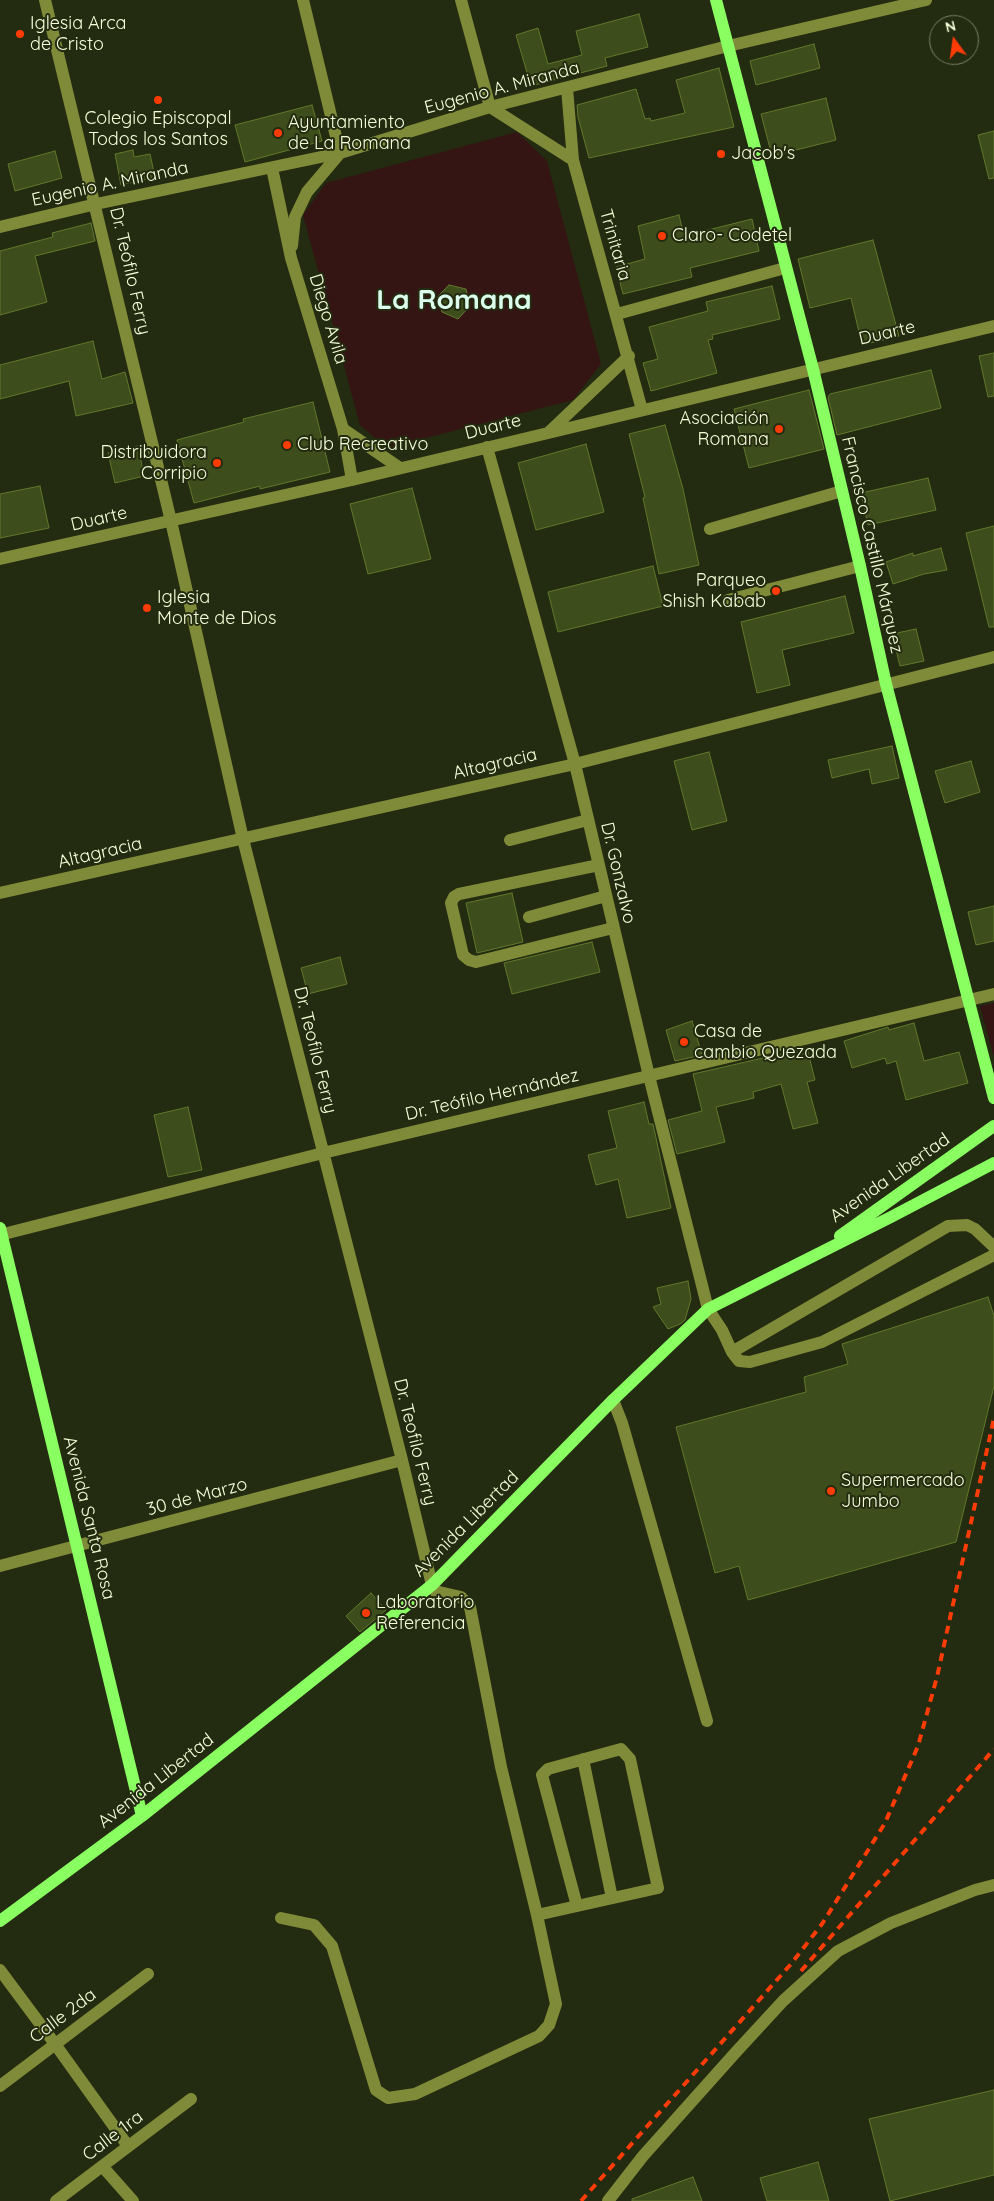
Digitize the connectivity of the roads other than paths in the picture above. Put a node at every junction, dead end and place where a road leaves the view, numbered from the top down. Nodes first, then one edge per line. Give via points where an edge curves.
1 (45, 0) edge
2 (303, 0) edge
3 (461, 0) edge
4 (716, 0) edge
5 (926, 0) edge
6 (728, 46) junction
7 (567, 88) junction
8 (490, 107) junction
9 (340, 153) junction
10 (573, 160) junction
11 (272, 168) junction
12 (96, 204) junction
13 (0, 226) edge
14 (291, 258) junction
15 (785, 268) junction
16 (617, 314) junction
17 (994, 326) edge
18 (629, 356) junction
19 (813, 369) junction
20 (642, 410) junction
21 (343, 430) junction
22 (549, 432) junction
23 (487, 447) junction
24 (400, 468) junction
25 (352, 480) junction
26 (842, 491) junction
27 (172, 521) junction
28 (710, 529) dead end
29 (0, 559) edge
30 (860, 566) junction
31 (728, 600) dead end
32 (994, 657) edge
33 (886, 684) junction
34 (575, 764) junction
35 (588, 820) junction
36 (243, 839) junction
37 (510, 840) dead end
38 (599, 865) junction
39 (0, 893) edge
40 (606, 896) junction
41 (529, 917) dead end
42 (613, 928) junction
43 (994, 994) edge
44 (968, 1000) junction
45 (648, 1076) junction
46 (994, 1098) edge
47 (994, 1126) edge
48 (323, 1153) junction
49 (994, 1162) edge
50 (0, 1232) edge
51 (994, 1247) edge
52 (994, 1255) edge
53 (807, 1259) junction
54 (708, 1309) junction
55 (732, 1352) junction
56 (613, 1400) junction
57 (402, 1460) junction
58 (78, 1546) junction
59 (0, 1566) edge
60 (432, 1585) junction
61 (707, 1721) dead end
62 (583, 1759) junction
63 (142, 1816) junction
64 (994, 1885) edge
65 (612, 1898) junction
66 (577, 1906) junction
67 (537, 1915) junction
68 (282, 1918) dead end
69 (0, 1921) edge
70 (0, 1970) edge
71 (148, 1974) dead end
72 (56, 2044) junction
73 (0, 2086) edge
74 (191, 2099) dead end
75 (128, 2146) junction
76 (102, 2166) junction
77 (56, 2201) edge
78 (132, 2201) edge
79 (608, 2201) edge

1 - 12 street, Dr. Teófilo Ferry
2 - 9 street
3 - 8 street
4 - 6 main road, Francisco Castillo Márquez
5 - 6 street, Eugenio A. Miranda
6 - 7 street, Eugenio A. Miranda
6 - 15 main road, Francisco Castillo Márquez
7 - 8 street, Eugenio A. Miranda
7 - 10 street, Trinitaria
8 - 9 street, Eugenio A. Miranda
8 - 10 street
9 - 11 street, Eugenio A. Miranda
9 - 14 street via 307,192 295,218
10 - 16 street, Trinitaria
11 - 12 street, Eugenio A. Miranda
11 - 14 street, Diego Avila
12 - 13 street, Eugenio A. Miranda
12 - 27 street, Dr. Teófilo Ferry
14 - 21 street, Diego Avila
15 - 16 street
15 - 19 main road, Francisco Castillo Márquez
16 - 18 street, Trinitaria
17 - 19 street, Duarte
18 - 20 street, Trinitaria
18 - 22 street
19 - 20 street, Duarte
19 - 26 main road, Francisco Castillo Márquez
20 - 22 street, Duarte
21 - 24 street
21 - 25 street, Diego Avila
22 - 23 street, Duarte
23 - 24 street, Duarte
23 - 34 street, Dr. Gonzalvo
24 - 25 street, Duarte
25 - 27 street, Duarte
26 - 28 street
26 - 30 main road, Francisco Castillo Márquez
27 - 29 street, Duarte
27 - 36 street, Dr. Teofilo Ferry
30 - 31 street
30 - 33 main road, Francisco Castillo Márquez
32 - 33 street, Altagracia
33 - 34 street, Altagracia
33 - 44 main road, Francisco Castillo Márquez
34 - 35 street, Dr. Gonzalvo
34 - 36 street, Altagracia
35 - 37 street
35 - 38 street, Dr. Gonzalvo
36 - 39 street, Altagracia
36 - 48 street, Dr. Teofilo Ferry
38 - 40 street, Dr. Gonzalvo
38 - 42 street via 459,894 451,903 463,955 476,962
40 - 41 street
40 - 42 street, Dr. Gonzalvo
42 - 45 street, Dr. Gonzalvo
43 - 44 street, Dr. Teófilo Hernández
44 - 45 street, Dr. Teófilo Hernández
44 - 46 main road, Francisco Castillo Márquez
45 - 48 street, Dr. Teófilo Hernández
45 - 54 street, Dr. Gonzalvo
47 - 53 main road, Avenida Libertad
48 - 50 street, Dr. Teófilo Hernández
48 - 57 street, Dr. Teofilo Ferry
49 - 53 main road, Avenida Libertad
50 - 58 main road, Avenida Santa Rosa
51 - 55 street via 967,1225 948,1226
52 - 55 street via 822,1342 750,1362 739,1361
53 - 54 main road, Avenida Libertad
54 - 55 street, Dr. Gonzalvo
54 - 56 main road, Avenida Libertad
56 - 60 main road, Avenida Libertad
56 - 61 street
57 - 58 street, 30 de Marzo
57 - 60 street, Dr. Teofilo Ferry
58 - 59 street, 30 de Marzo
58 - 63 main road, Avenida Santa Rosa
60 - 63 main road, Avenida Libertad
60 - 67 street via 434,1591 461,1597 470,1607 500,1767
62 - 65 street
62 - 65 street via 621,1749 630,1759 658,1888
62 - 66 street via 548,1769 542,1775
63 - 69 main road, Avenida Libertad
64 - 79 street via 891,1923 838,1952 784,2001 736,2052
65 - 66 street
66 - 67 street
67 - 68 street via 556,2004 550,2025 539,2036 415,2094 388,2098 376,2090 332,1946 314,1925
70 - 72 street
71 - 72 street, Calle 2da
72 - 73 street, Calle 2da
72 - 75 street
74 - 75 street, Calle 1ra
75 - 76 street, Calle 1ra
76 - 77 street, Calle 1ra
76 - 78 street

